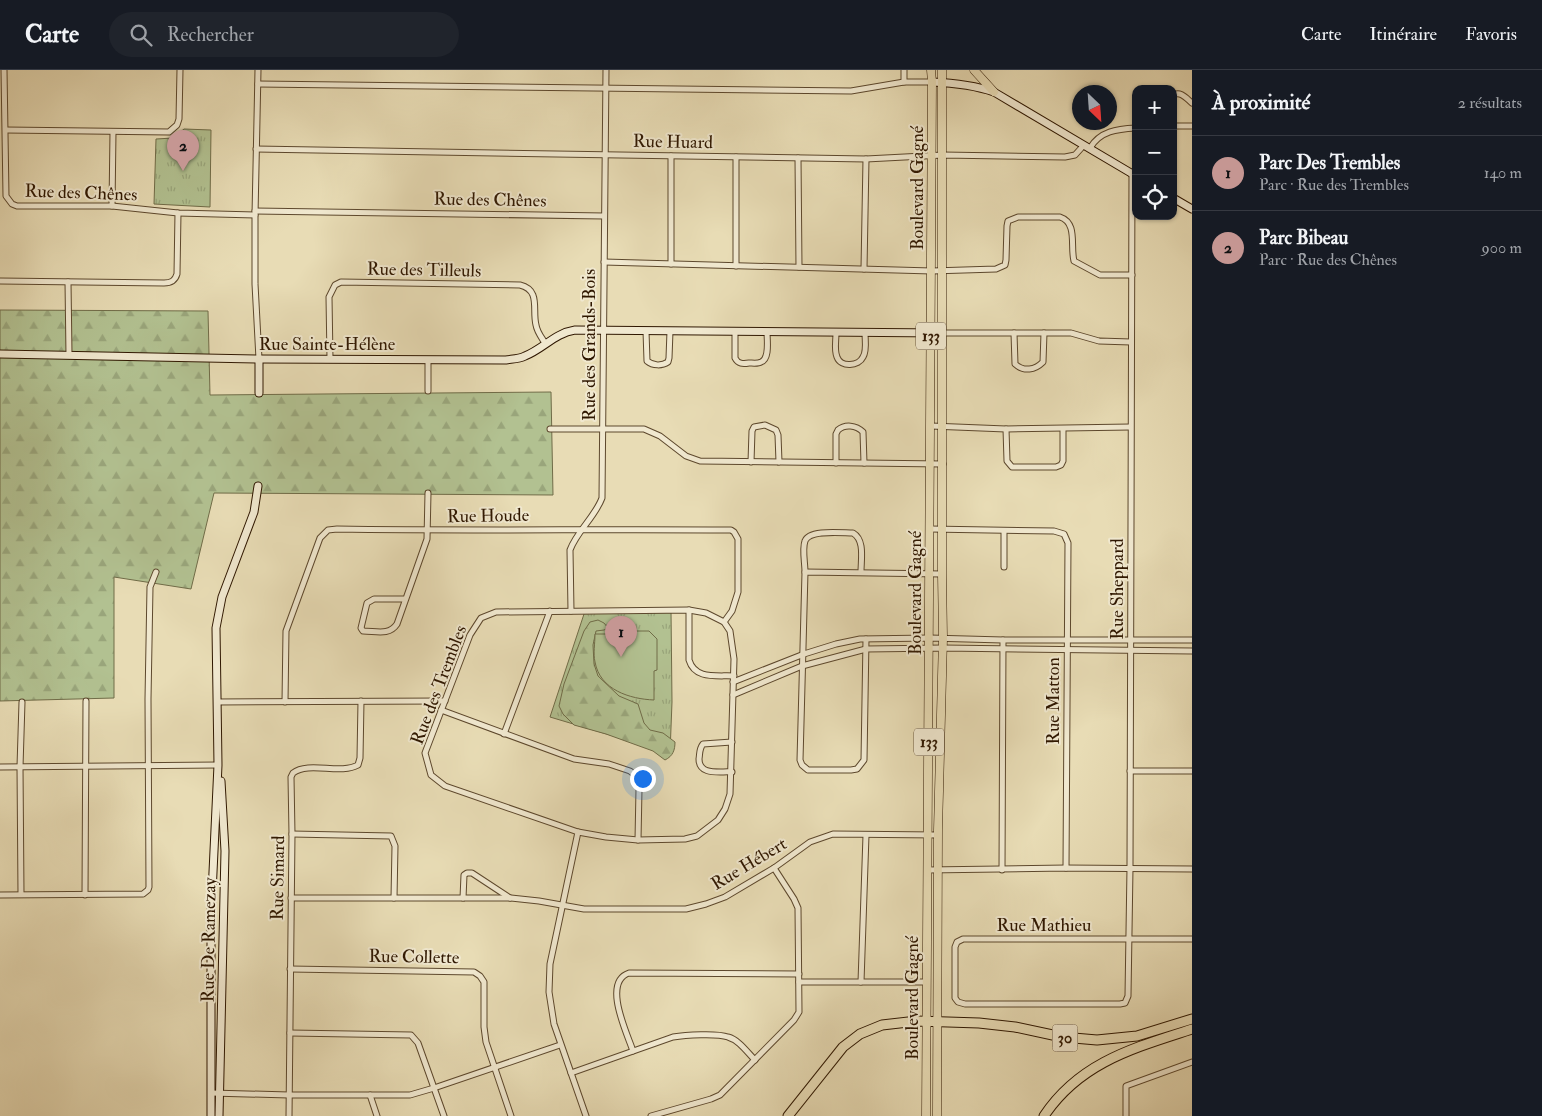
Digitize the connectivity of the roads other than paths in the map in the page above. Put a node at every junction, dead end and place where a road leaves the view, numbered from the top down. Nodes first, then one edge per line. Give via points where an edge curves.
1 (4, 70) edge
2 (180, 70) edge
3 (258, 70) edge
4 (606, 70) edge
5 (904, 70) edge
6 (931, 70) edge
7 (942, 70) edge
8 (974, 70) edge
9 (904, 82) junction
10 (932, 82) junction
11 (943, 82) junction
12 (258, 84) junction
13 (606, 88) junction
14 (994, 92) junction
15 (1177, 93) edge
16 (1192, 103) edge
17 (1177, 126) edge
18 (1192, 126) edge
19 (1132, 128) edge
20 (6, 130) junction
21 (113, 132) junction
22 (1087, 147) junction
23 (256, 149) junction
24 (605, 155) junction
25 (671, 156) junction
26 (932, 156) junction
27 (943, 156) junction
28 (736, 157) junction
29 (798, 158) junction
30 (866, 159) junction
31 (1132, 174) edge
32 (1177, 200) edge
33 (112, 206) junction
34 (1192, 209) edge
35 (178, 213) junction
36 (255, 213) junction
37 (604, 216) junction
38 (1133, 220) edge
39 (604, 262) junction
40 (671, 264) junction
41 (736, 266) junction
42 (799, 267) junction
43 (864, 269) junction
44 (932, 270) junction
45 (942, 270) junction
46 (1132, 276) junction
47 (0, 281) edge
48 (68, 282) junction
49 (603, 330) junction
50 (646, 331) junction
51 (670, 331) junction
52 (735, 332) junction
53 (767, 332) junction
54 (836, 333) junction
55 (865, 333) junction
56 (932, 333) junction
57 (942, 333) junction
58 (1014, 333) junction
59 (1044, 333) junction
60 (1131, 342) junction
61 (545, 343) junction
62 (0, 354) edge
63 (69, 355) junction
64 (258, 359) junction
65 (330, 359) junction
66 (428, 360) junction
67 (428, 391) dead end
68 (259, 393) dead end
69 (931, 426) junction
70 (942, 426) junction
71 (1130, 427) junction
72 (550, 429) dead end
73 (602, 429) junction
74 (1006, 429) junction
75 (1063, 429) junction
76 (751, 462) junction
77 (779, 462) junction
78 (836, 463) junction
79 (864, 463) junction
80 (931, 464) junction
81 (943, 464) junction
82 (258, 486) dead end
83 (428, 493) dead end
84 (583, 529) junction
85 (930, 529) junction
86 (428, 530) junction
87 (942, 530) junction
88 (1004, 531) junction
89 (1004, 567) dead end
90 (156, 572) dead end
91 (805, 572) junction
92 (861, 572) junction
93 (930, 573) junction
94 (942, 574) junction
95 (405, 599) junction
96 (689, 610) junction
97 (550, 611) junction
98 (571, 611) junction
99 (724, 622) junction
100 (930, 638) junction
101 (943, 638) junction
102 (866, 639) junction
103 (1131, 639) junction
104 (1004, 640) junction
105 (1067, 640) junction
106 (1192, 640) edge
107 (930, 648) junction
108 (943, 648) junction
109 (866, 649) junction
110 (1067, 649) junction
111 (1004, 650) junction
112 (1130, 650) junction
113 (1192, 650) edge
114 (804, 654) junction
115 (802, 666) junction
116 (734, 676) junction
117 (733, 682) junction
118 (733, 695) junction
119 (86, 701) dead end
120 (361, 701) junction
121 (445, 701) junction
122 (22, 702) dead end
123 (217, 702) junction
124 (285, 702) junction
125 (441, 710) junction
126 (504, 734) junction
127 (732, 742) junction
128 (218, 765) junction
129 (85, 766) junction
130 (148, 766) junction
131 (0, 767) edge
132 (20, 767) junction
133 (1130, 771) junction
134 (1192, 771) edge
135 (732, 772) junction
136 (578, 832) junction
137 (292, 834) junction
138 (866, 835) junction
139 (928, 835) junction
140 (938, 835) junction
141 (638, 840) junction
142 (774, 868) junction
143 (1066, 868) junction
144 (1130, 868) junction
145 (1192, 869) edge
146 (927, 870) junction
147 (938, 870) junction
148 (1002, 870) junction
149 (21, 894) junction
150 (0, 895) edge
151 (85, 895) junction
152 (291, 898) junction
153 (394, 898) junction
154 (463, 898) junction
155 (511, 898) junction
156 (224, 903) junction
157 (212, 904) junction
158 (564, 905) junction
159 (1129, 938) junction
160 (1192, 939) edge
161 (290, 969) junction
162 (799, 974) junction
163 (799, 982) junction
164 (861, 982) junction
165 (926, 982) junction
166 (223, 994) junction
167 (210, 995) junction
168 (1125, 1003) joint
169 (1192, 1019) edge
170 (926, 1021) junction
171 (937, 1021) junction
172 (1192, 1029) edge
173 (290, 1033) junction
174 (560, 1045) junction
175 (633, 1051) junction
176 (755, 1060) junction
177 (1192, 1062) edge
178 (494, 1067) junction
179 (571, 1073) junction
180 (434, 1088) junction
181 (211, 1093) junction
182 (219, 1093) junction
183 (289, 1095) junction
184 (370, 1095) junction
185 (211, 1116) edge
186 (219, 1116) edge
187 (289, 1116) edge
188 (377, 1116) edge
189 (444, 1116) edge
190 (512, 1116) edge
191 (586, 1116) edge
192 (652, 1116) edge
193 (788, 1116) edge
194 (926, 1116) edge
195 (936, 1116) edge
196 (1044, 1116) edge
197 (1126, 1116) edge

1 - 20 street, Rue des Chênes
2 - 21 street via 179,119 174,129 169,132
3 - 12 street
4 - 13 street, Rue des Grands-Bois
5 - 9 street
6 - 10 main road, Boulevard Gagné / 133
7 - 11 main road, Boulevard Gagné / 133
8 - 14 main road
9 - 10 street
9 - 13 street via 851,92
10 - 11 street
10 - 26 main road, Boulevard Gagné / 133
11 - 14 street
11 - 27 main road, Boulevard Gagné / 133
12 - 13 street
12 - 23 street
13 - 24 street, Rue des Grands-Bois
14 - 22 street
15 - 16 street
17 - 18 street
19 - 22 street, Rue Huard via 1111,131
20 - 21 street
20 - 33 street, Rue des Chênes via 6,196 12,204
21 - 33 street
22 - 27 street, Rue Huard via 1065,157
22 - 31 street
23 - 24 street, Rue Huard
23 - 36 street
24 - 25 street, Rue Huard
24 - 37 street, Rue des Grands-Bois
25 - 28 street, Rue Huard
25 - 40 street
26 - 27 street, Rue Huard
26 - 30 street, Rue Huard
26 - 44 main road, Boulevard Gagné / 133
27 - 45 main road, Boulevard Gagné / 133
28 - 29 street, Rue Huard
28 - 41 street
29 - 30 street, Rue Huard
29 - 42 street
30 - 43 street
32 - 34 street
33 - 35 street, Rue des Chênes
35 - 36 street, Rue des Chênes
35 - 48 street via 177,274 173,281
36 - 37 street, Rue des Chênes
36 - 64 street
37 - 39 street, Rue des Grands-Bois
38 - 46 street, Rue Sheppard
39 - 40 street
39 - 49 street, Rue des Grands-Bois
40 - 41 street
41 - 42 street
42 - 43 street
43 - 44 street
44 - 45 street
44 - 56 main road, Boulevard Gagné / 133
45 - 46 street via 1001,267 1006,260 1008,221 1018,217 1060,217 1071,226 1074,261 1100,274
45 - 57 main road, Boulevard Gagné / 133
46 - 60 street, Rue Sheppard
47 - 48 street
48 - 63 street
49 - 50 street, Rue Sainte-Hélène
49 - 61 street, Rue Sainte-Hélène via 569,331
49 - 73 street, Rue des Grands-Bois
50 - 51 street, Rue Sainte-Hélène
50 - 51 street via 647,361 660,365 668,362
51 - 52 street, Rue Sainte-Hélène
52 - 53 street, Rue Sainte-Hélène
52 - 53 street via 735,358 746,364 764,360
53 - 54 street, Rue Sainte-Hélène
54 - 55 street, Rue Sainte-Hélène
54 - 55 street via 837,357 844,364 858,363 863,359
55 - 56 street, Rue Sainte-Hélène
56 - 57 street, Rue Sainte-Hélène
56 - 69 main road, Boulevard Gagné / 133
57 - 58 street, Rue Sainte-Hélène
57 - 70 main road, Boulevard Gagné / 133
58 - 59 street, Rue Sainte-Hélène
58 - 59 street via 1015,364 1026,370 1043,362
59 - 60 street, Rue Sainte-Hélène via 1075,333 1099,341
60 - 71 street, Rue Sheppard
61 - 65 street, Rue des Tilleuls via 536,325 533,292 528,287 341,282 335,284 330,297
61 - 66 street, Rue Sainte-Hélène via 536,351 517,358
62 - 63 street, Rue Sainte-Hélène
63 - 64 street, Rue Sainte-Hélène
64 - 65 street, Rue Sainte-Hélène
64 - 68 street
65 - 66 street, Rue Sainte-Hélène
66 - 67 street
69 - 70 street
69 - 80 main road, Boulevard Gagné / 133
70 - 74 street
70 - 81 main road, Boulevard Gagné / 133
71 - 75 street
71 - 103 street, Rue Sheppard
72 - 73 street
73 - 76 street via 652,431 686,456 700,461
73 - 84 street, Rue des Grands-Bois via 602,498
74 - 75 street
74 - 75 street via 1009,465 1056,467 1062,461
76 - 77 street
76 - 77 street via 752,431 765,424 776,430 778,435
77 - 78 street
78 - 79 street
78 - 79 street via 836,434 845,426 856,427 863,432
79 - 80 street
80 - 81 street
80 - 85 main road, Boulevard Gagné / 133
81 - 87 main road, Boulevard Gagné / 133
82 - 123 street, Rue De Ramezay via 254,512 218,614
83 - 86 street
84 - 86 street, Rue Houde
84 - 98 street, Rue des Grands-Bois via 570,550
84 - 99 street, Rue Houde via 731,530 738,539 738,592
85 - 87 street
85 - 93 main road, Boulevard Gagné / 133
86 - 95 street
86 - 124 street, Rue Houde via 336,529 323,534 286,631
87 - 88 street
87 - 94 main road, Boulevard Gagné / 133
88 - 89 street
88 - 105 street, Rue Matton via 1064,534 1068,543
90 - 130 street via 150,587
91 - 92 street
91 - 92 street via 805,541 808,535 853,533 861,541
91 - 114 street
92 - 93 street
93 - 94 street
93 - 100 main road, Boulevard Gagné / 133
94 - 101 main road, Boulevard Gagné / 133
95 - 95 street via 397,624 390,631 363,631 361,628 370,600
96 - 98 street, Rue des Trembles
96 - 99 street, Rue des Trembles
96 - 116 street via 691,665 702,675
97 - 98 street, Rue des Trembles
97 - 121 street, Rue des Trembles via 496,612 481,618 470,635
97 - 126 street
99 - 116 street, Rue des Trembles via 730,631
100 - 101 street
100 - 102 street
100 - 107 main road, Boulevard Gagné / 133
101 - 104 street
101 - 108 main road, Boulevard Gagné / 133
102 - 109 street
102 - 114 street
103 - 105 street
103 - 106 street
103 - 112 street, Rue Sheppard
104 - 105 street
104 - 111 street
105 - 110 street, Rue Matton
107 - 108 street
107 - 109 street
107 - 139 main road, Boulevard Gagné / 133
108 - 111 street
108 - 140 main road, Boulevard Gagné / 133
109 - 115 street
109 - 115 street via 864,760 857,769 808,770 802,764
110 - 111 street
110 - 112 street
110 - 143 street, Rue Matton
111 - 148 street
112 - 113 street
112 - 133 street, Rue Sheppard
114 - 115 street
114 - 117 street
115 - 118 street
116 - 117 street, Rue des Trembles
117 - 118 street, Rue des Trembles
118 - 127 street, Rue des Trembles
119 - 129 street
120 - 121 street
120 - 124 street
120 - 137 street, Rue Simard via 358,765 300,769 292,773
121 - 125 street, Rue des Trembles
122 - 132 street
123 - 124 street
123 - 128 street, Rue De Ramezay
125 - 126 street
125 - 136 street, Rue des Trembles via 425,753 431,775 445,786
126 - 141 street via 574,759 625,768 635,775 639,789
127 - 135 street, Rue des Trembles
127 - 135 street via 703,744 699,763 703,770
128 - 130 street
128 - 156 street, Rue De Ramezay via 223,792
128 - 157 street, Rue De Ramezay
129 - 130 street
129 - 132 street
129 - 151 street
130 - 151 street via 148,890 143,894
131 - 132 street
132 - 149 street
133 - 134 street
133 - 144 street, Rue Sheppard
135 - 141 street, Rue des Trembles via 725,809 707,829 686,839
136 - 141 street, Rue des Trembles
136 - 158 street
137 - 152 street, Rue Simard
137 - 153 street via 391,836 395,846
138 - 139 street, Rue Hébert
138 - 142 street, Rue Hébert via 821,837
138 - 164 street
139 - 140 street, Rue Hébert
139 - 146 main road, Boulevard Gagné / 133
140 - 147 main road, Boulevard Gagné / 133
142 - 158 street, Rue Hébert via 725,897 686,909 584,909
142 - 162 street via 798,908
143 - 144 street
143 - 148 street
144 - 145 street
144 - 159 street, Rue Sheppard
146 - 147 street
146 - 165 main road, Boulevard Gagné / 133
147 - 148 street
147 - 171 main road, Boulevard Gagné / 133
149 - 150 street
149 - 151 street
152 - 153 street, Rue Hébert
152 - 161 street, Rue Simard
153 - 154 street, Rue Hébert
154 - 155 street, Rue Hébert
154 - 155 street, Rue Hébert via 462,880 464,875 472,873
155 - 158 street, Rue Hébert
156 - 157 street
156 - 166 street, Rue De Ramezay
157 - 167 street, Rue De Ramezay
158 - 174 street via 549,978 554,1024
159 - 160 street, Rue Mathieu
159 - 168 street, Rue Sheppard via 1128,996
159 - 168 street, Rue Mathieu via 962,939 954,947 954,995 961,1004
161 - 173 street, Rue Simard
161 - 178 street, Rue Collette via 474,972 484,982 484,1026
162 - 163 street
162 - 175 street via 622,975 617,982 619,1012
163 - 164 street
163 - 176 street via 799,1012
164 - 165 street
165 - 170 main road, Boulevard Gagné / 133
166 - 167 street
166 - 182 street, Rue De Ramezay
167 - 181 street, Rue De Ramezay
169 - 171 highway, 30 via 1137,1036 1097,1040 1062,1037 999,1024
170 - 171 highway, 30
170 - 193 highway, 30 via 882,1024 864,1031 838,1052
170 - 194 main road, Boulevard Gagné / 133
171 - 195 main road, Boulevard Gagné / 133
172 - 196 highway, 30 via 1096,1066 1071,1084
173 - 180 street via 411,1035 418,1043
173 - 183 street, Rue Simard
174 - 178 street
174 - 179 street
175 - 176 street via 673,1037 727,1036
175 - 179 street
176 - 192 street via 720,1095
177 - 197 street via 1126,1086
178 - 180 street
178 - 190 street, Rue Collette
179 - 191 street
180 - 184 street via 410,1095
180 - 189 street
181 - 182 street
181 - 185 street, Rue De Ramezay
182 - 183 street
182 - 186 street, Rue De Ramezay
183 - 184 street
183 - 187 street, Rue Simard
184 - 188 street

